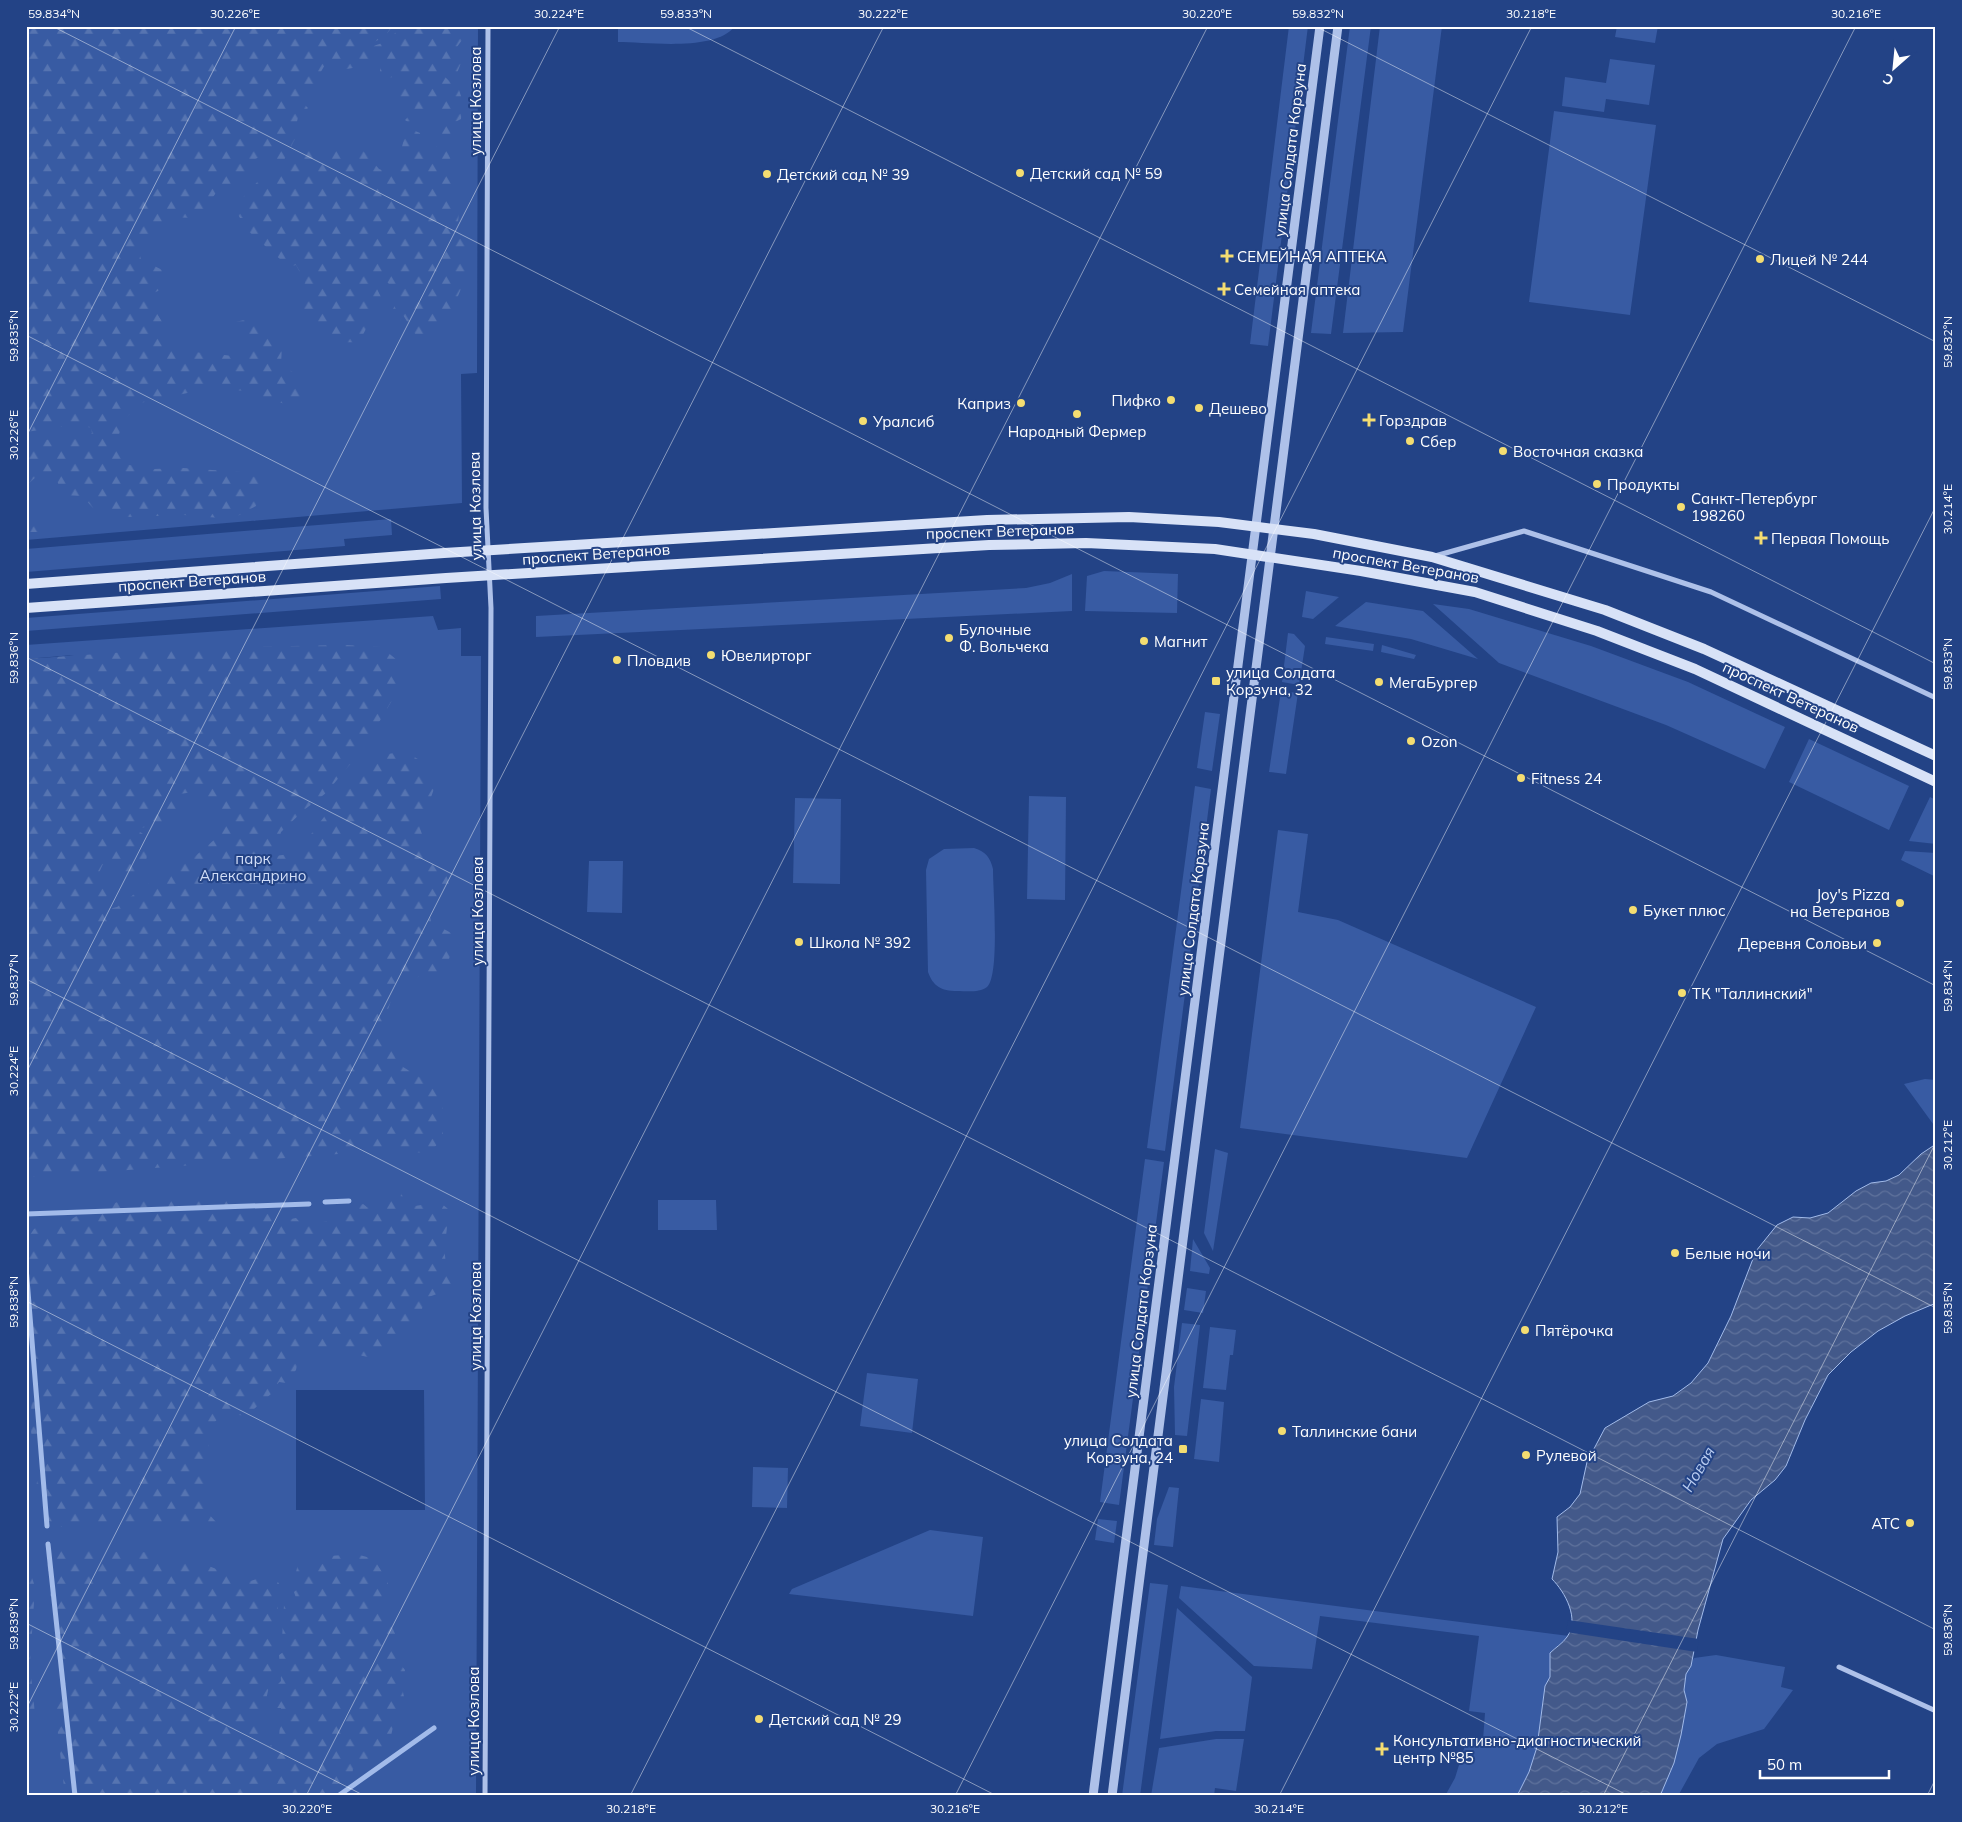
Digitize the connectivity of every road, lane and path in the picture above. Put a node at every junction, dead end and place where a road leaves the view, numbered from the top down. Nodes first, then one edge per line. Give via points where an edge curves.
1 (488, 26) edge
2 (1320, 26) edge
3 (1338, 26) edge
4 (1256, 527) junction
5 (1273, 529) junction
6 (488, 551) junction
7 (1252, 554) junction
8 (1270, 557) junction
9 (1432, 557) junction
10 (490, 575) junction
11 (26, 584) edge
12 (26, 608) edge
13 (1936, 698) edge
14 (1936, 756) edge
15 (1936, 782) edge
16 (1839, 1667) dead end
17 (1936, 1711) edge
18 (485, 1796) edge
19 (1094, 1796) edge
20 (1112, 1796) edge

1 - 6 street, улица Козлова
2 - 4 street, улица Солдата Корзуна
3 - 5 street, улица Солдата Корзуна
4 - 5 main road, проспект Ветеранов
4 - 6 main road, проспект Ветеранов via 1128,517 1060,517
4 - 7 street, улица Солдата Корзуна
5 - 8 street, улица Солдата Корзуна
5 - 9 main road, проспект Ветеранов
6 - 10 street, улица Козлова
6 - 11 main road, проспект Ветеранов
7 - 8 main road, проспект Ветеранов
7 - 10 main road, проспект Ветеранов via 1215,549 1086,543 989,545
7 - 19 street, улица Солдата Корзуна
8 - 15 main road, проспект Ветеранов via 1475,592 1597,631 1695,669
8 - 20 street, улица Солдата Корзуна
9 - 13 street via 1524,531 1711,592
9 - 14 main road, проспект Ветеранов via 1604,610 1704,649
10 - 12 main road, проспект Ветеранов
10 - 18 street, улица Козлова
16 - 17 street

